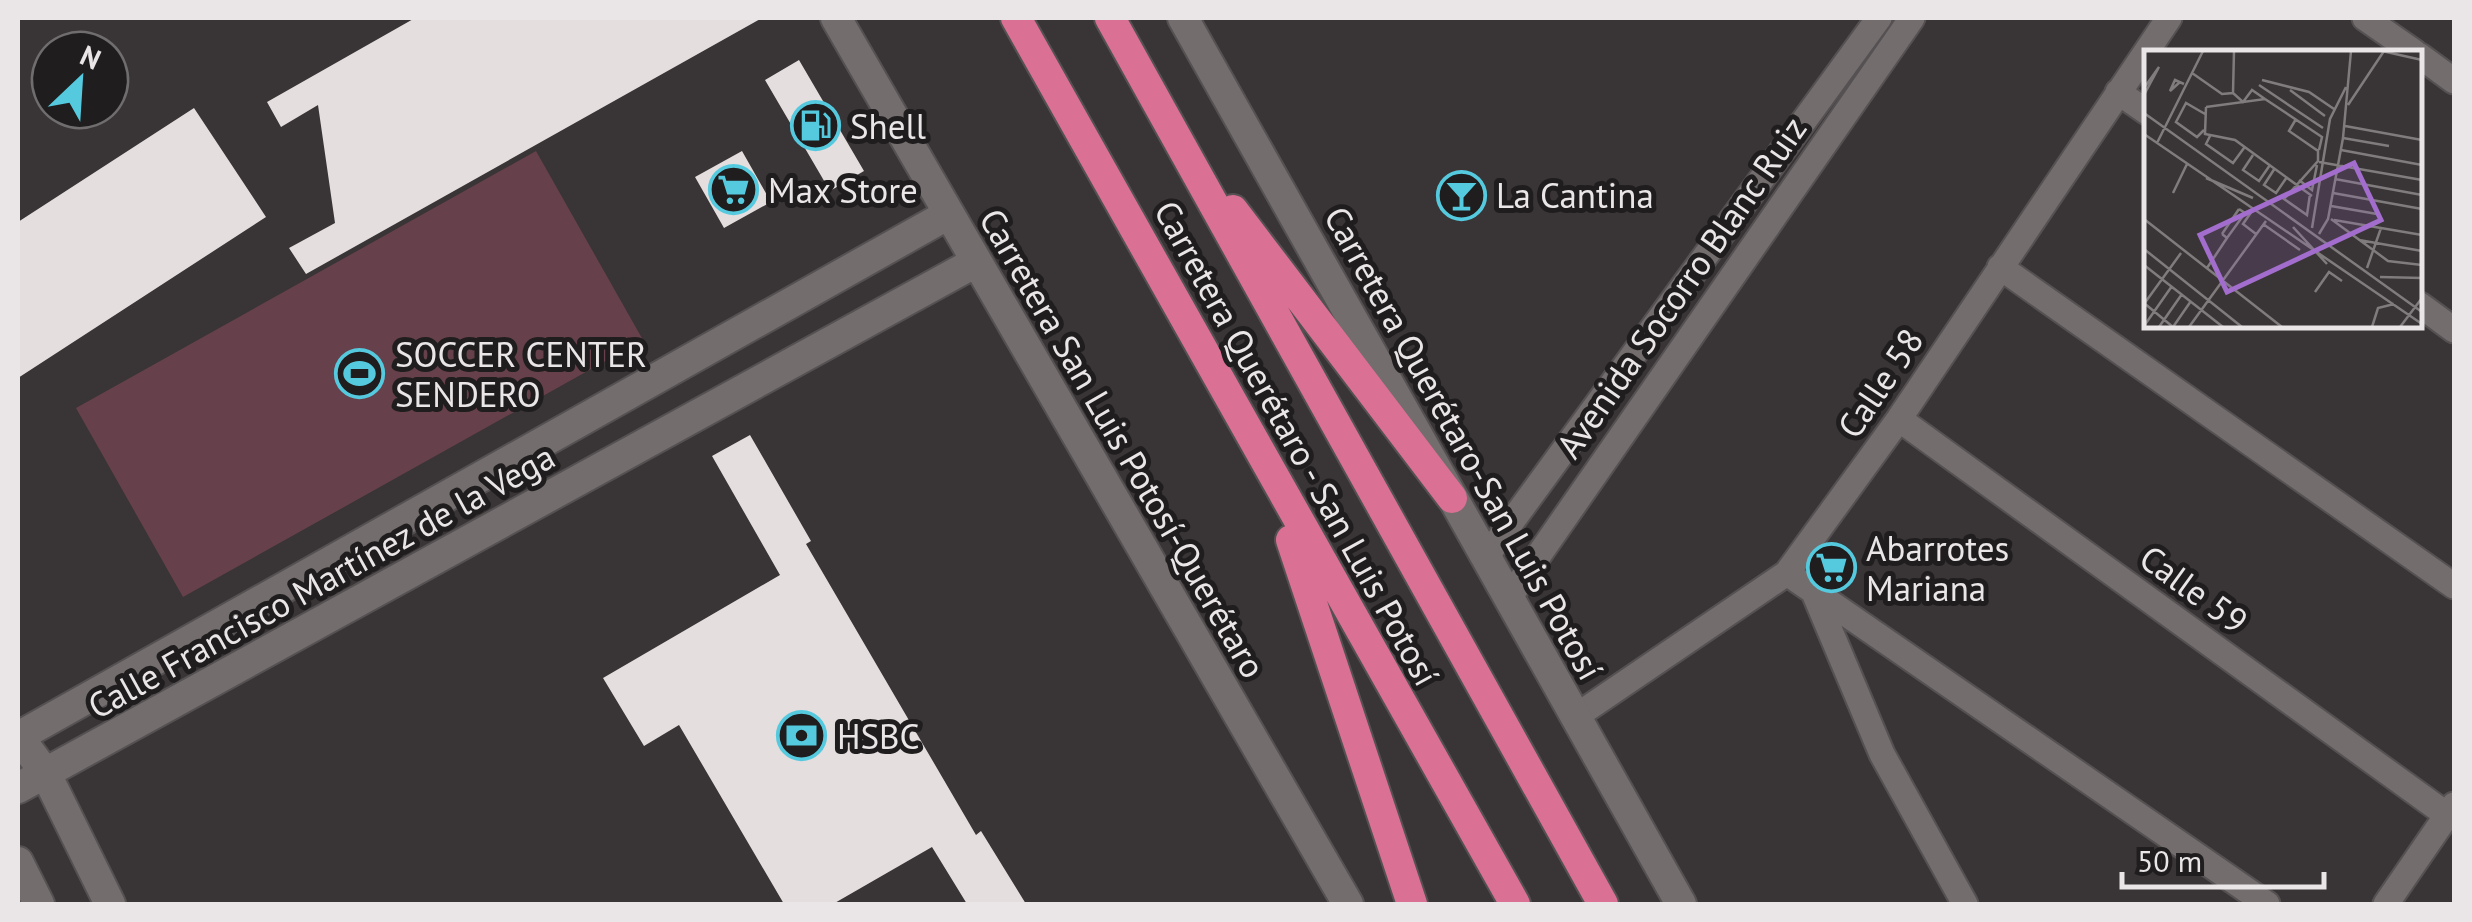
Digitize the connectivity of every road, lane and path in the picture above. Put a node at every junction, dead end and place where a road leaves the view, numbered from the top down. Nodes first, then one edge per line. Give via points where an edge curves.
1 (836, 18) edge
2 (1016, 18) edge
3 (1110, 18) edge
4 (1183, 18) edge
5 (1878, 18) edge
6 (1912, 18) edge
7 (2169, 18) edge
8 (2365, 18) edge
9 (2147, 50) edge
10 (2411, 50) edge
11 (2144, 54) edge
12 (2422, 58) edge
13 (2454, 81) edge
14 (2118, 92) junction
15 (2144, 110) edge
16 (1174, 132) junction
17 (947, 215) junction
18 (974, 263) junction
19 (2000, 267) junction
20 (2422, 306) edge
21 (2454, 330) edge
22 (697, 354) junction
23 (724, 403) junction
24 (1899, 420) junction
25 (1558, 459) junction
26 (1270, 475) junction
27 (1588, 481) junction
28 (1452, 498) junction
29 (1486, 557) junction
30 (1788, 573) junction
31 (2454, 586) edge
32 (1815, 595) junction
33 (1508, 598) junction
34 (201, 634) junction
35 (224, 676) junction
36 (1576, 717) junction
37 (18, 737) edge
38 (46, 774) junction
39 (18, 788) edge
40 (2451, 810) edge
41 (18, 862) edge
42 (38, 904) edge
43 (110, 904) edge
44 (1348, 904) edge
45 (1412, 904) edge
46 (1515, 904) edge
47 (1603, 904) edge
48 (1680, 904) edge
49 (1964, 904) edge
50 (2267, 904) edge
51 (2386, 904) edge

1 - 17 main road, Carretera San Luis Potosí-Querétaro
2 - 26 highway, Carretera Querétaro - San Luis Potosí
3 - 16 highway, Carretera Querétaro - San Luis Potosí
4 - 28 main road, Carretera Querétaro-San Luis Potosí
5 - 25 street, Avenida Socorro Blanc Ruiz
6 - 27 street, Avenida Socorro Blanc Ruiz
7 - 9 street, Calle 58
8 - 10 street
11 - 14 street, Calle 58
12 - 13 street
14 - 15 street
14 - 19 street, Calle 58
16 - 28 highway
16 - 47 highway, Carretera Querétaro - San Luis Potosí
17 - 18 main road, Carretera San Luis Potosí-Querétaro
17 - 22 main road, Calle Francisco Martínez de la Vega
18 - 23 main road, Calle Francisco Martínez de la Vega
18 - 44 main road, Carretera San Luis Potosí-Querétaro
19 - 24 street, Calle 58
19 - 31 street
20 - 21 street
22 - 23 main road
22 - 34 main road, Calle Francisco Martínez de la Vega
23 - 35 main road, Calle Francisco Martínez de la Vega
24 - 30 street, Calle 58
24 - 40 street, Calle 59
25 - 27 street via 1570,480
25 - 29 street, Avenida Socorro Blanc Ruiz
26 - 45 highway
26 - 46 highway, Carretera Querétaro - San Luis Potosí
27 - 33 street, Avenida Socorro Blanc Ruiz
28 - 29 main road, Carretera Querétaro-San Luis Potosí
29 - 33 main road, Carretera Querétaro-San Luis Potosí
30 - 32 street
30 - 36 street, Calle 58
32 - 49 street via 1882,754
32 - 50 street
33 - 36 main road, Carretera Querétaro-San Luis Potosí
34 - 35 main road
34 - 37 main road, Calle Francisco Martínez de la Vega
35 - 38 main road, Calle Francisco Martínez de la Vega
36 - 48 main road, Carretera Querétaro-San Luis Potosí
37 - 38 main road
38 - 39 main road, Calle Francisco Martínez de la Vega
38 - 43 main road
40 - 51 street
41 - 42 main road

